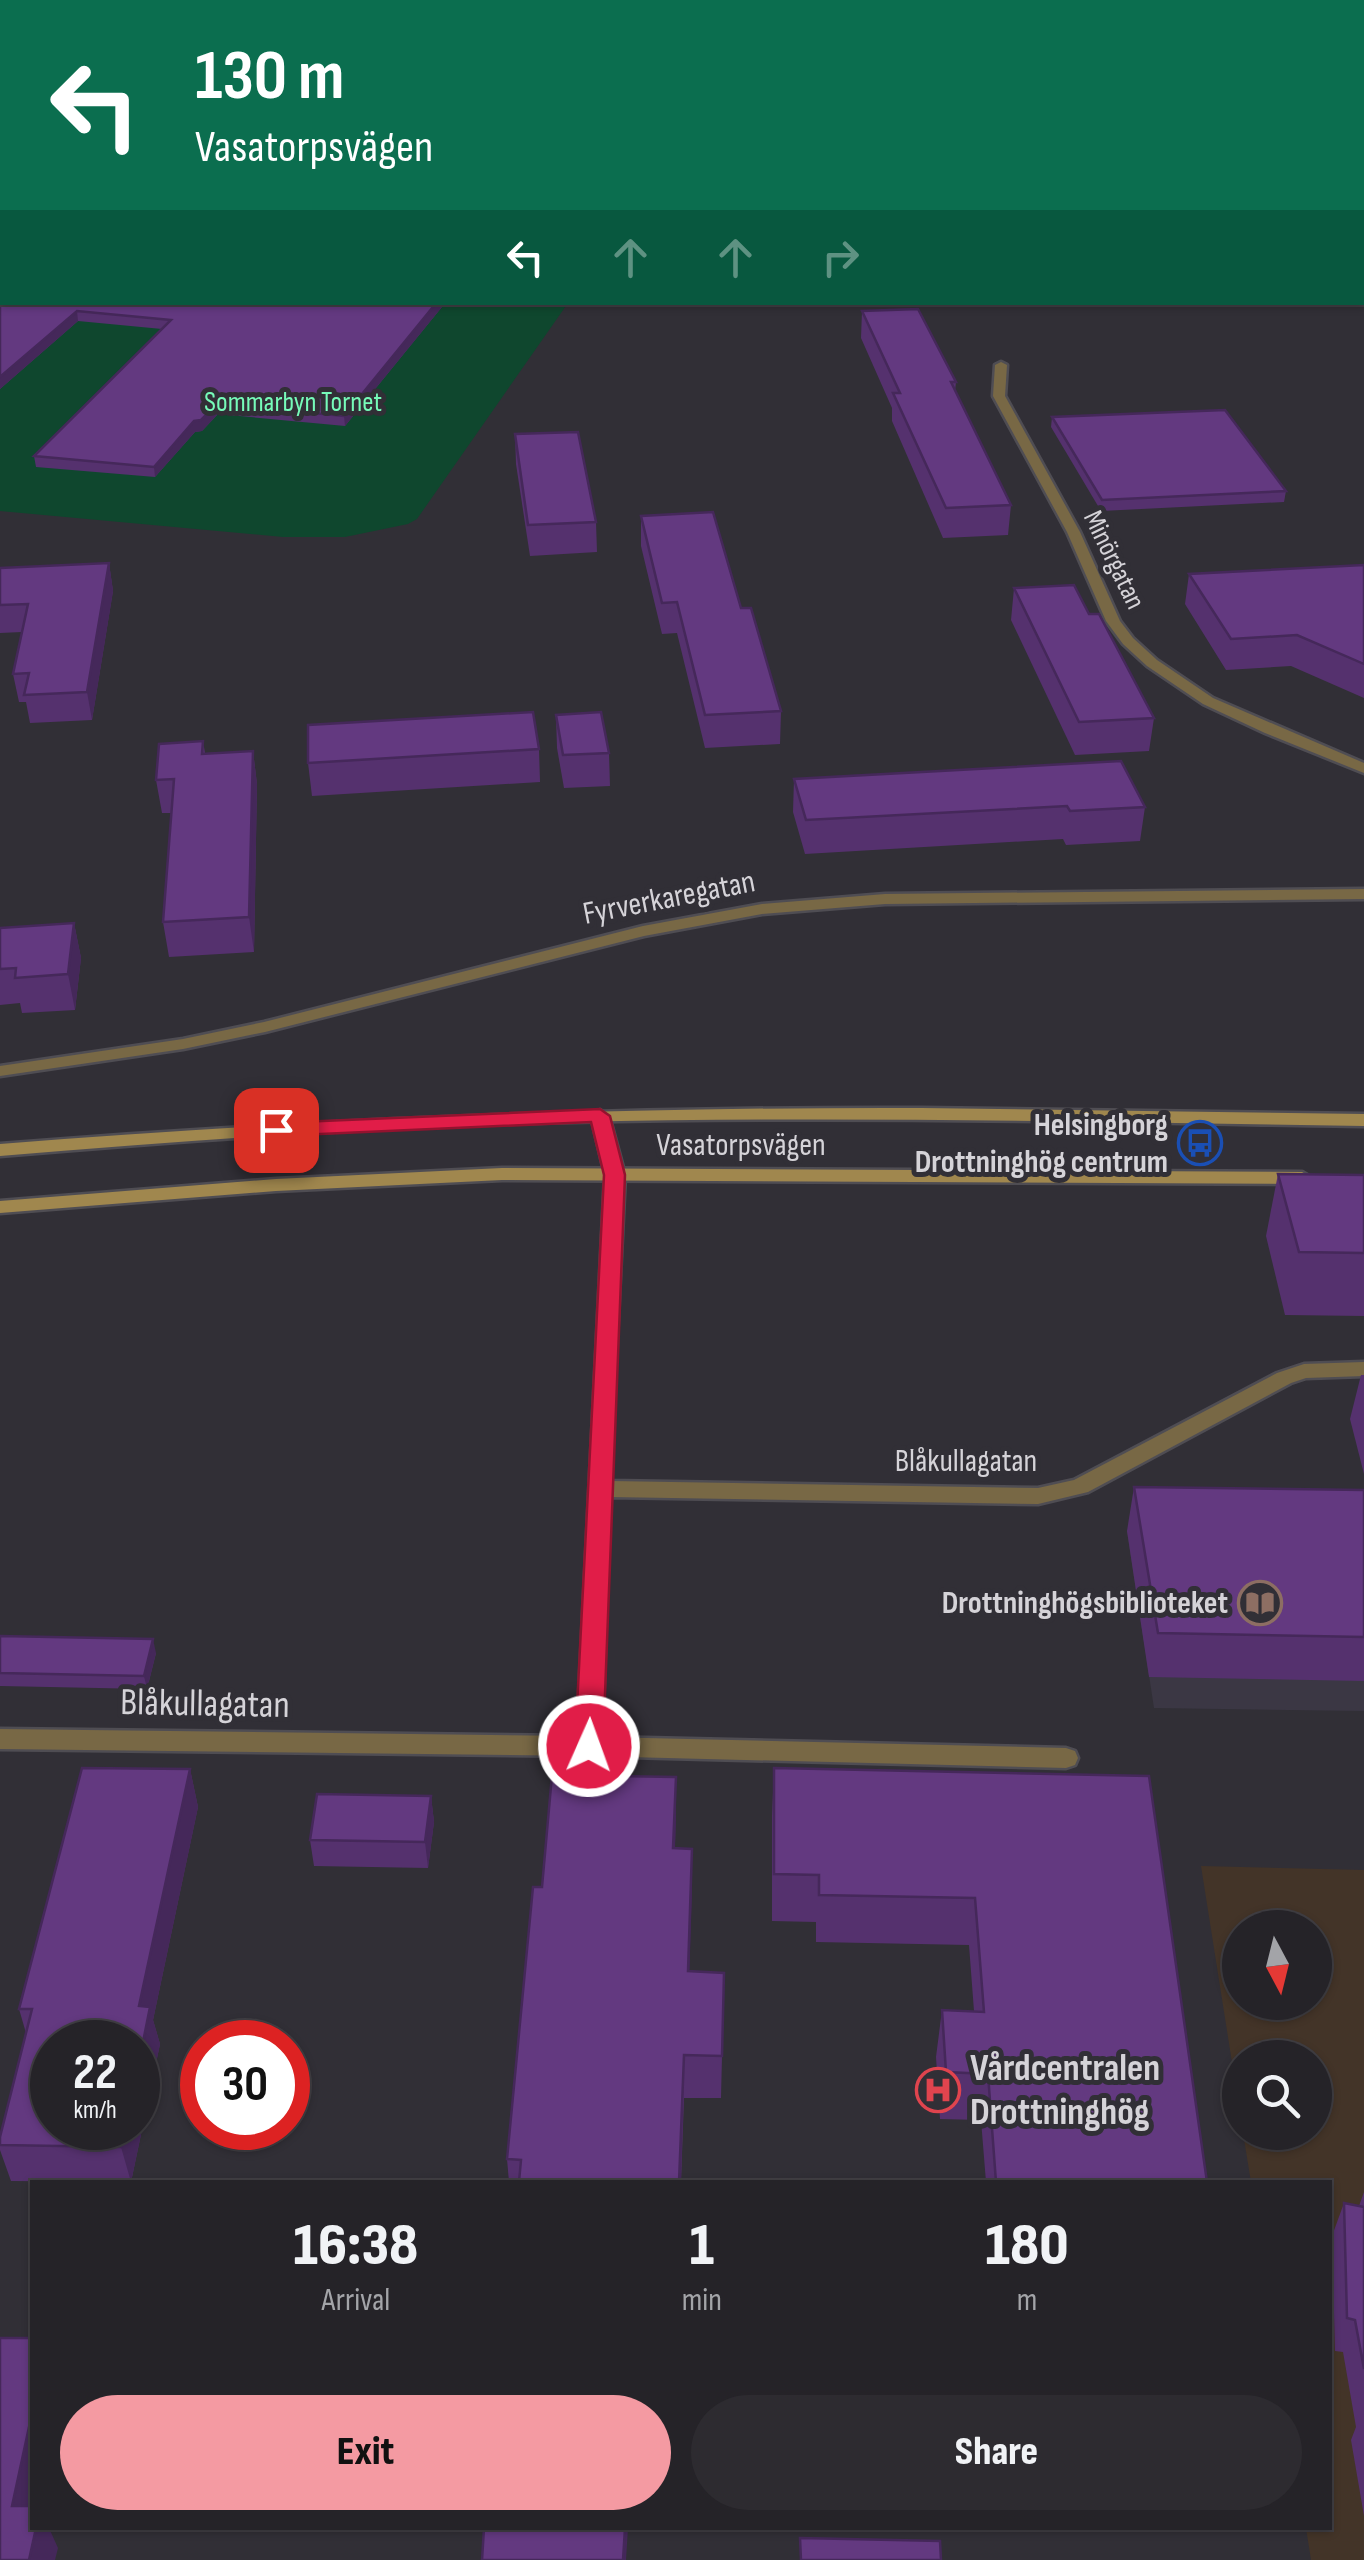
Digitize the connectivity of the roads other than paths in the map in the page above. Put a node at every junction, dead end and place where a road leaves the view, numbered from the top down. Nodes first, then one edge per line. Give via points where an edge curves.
1 (1000, 365) dead end
2 (1364, 768) edge
3 (1364, 894) edge
4 (0, 1071) edge
5 (600, 1116) junction
6 (1364, 1120) edge
7 (0, 1150) edge
8 (614, 1175) junction
9 (1326, 1179) edge
10 (0, 1207) edge
11 (1364, 1369) edge
12 (600, 1489) junction
13 (0, 1739) edge
14 (589, 1746) junction
15 (1066, 1758) dead end

1 - 2 street, Minörgatan via 1000,396 1128,640 1186,687
3 - 4 street, Fyrverkaregatan via 885,899 762,909 643,930 248,1030
5 - 6 main road, Vasatorpsvägen
5 - 7 main road, Vasatorpsvägen via 360,1124
5 - 8 street
8 - 9 main road, Vasatorpsvägen
8 - 10 main road, Vasatorpsvägen via 342,1181
8 - 12 street
11 - 12 street, Blåkullagatan via 1284,1378 1080,1486 1038,1496
12 - 14 street
13 - 14 street, Blåkullagatan
14 - 15 street, Blåkullagatan

